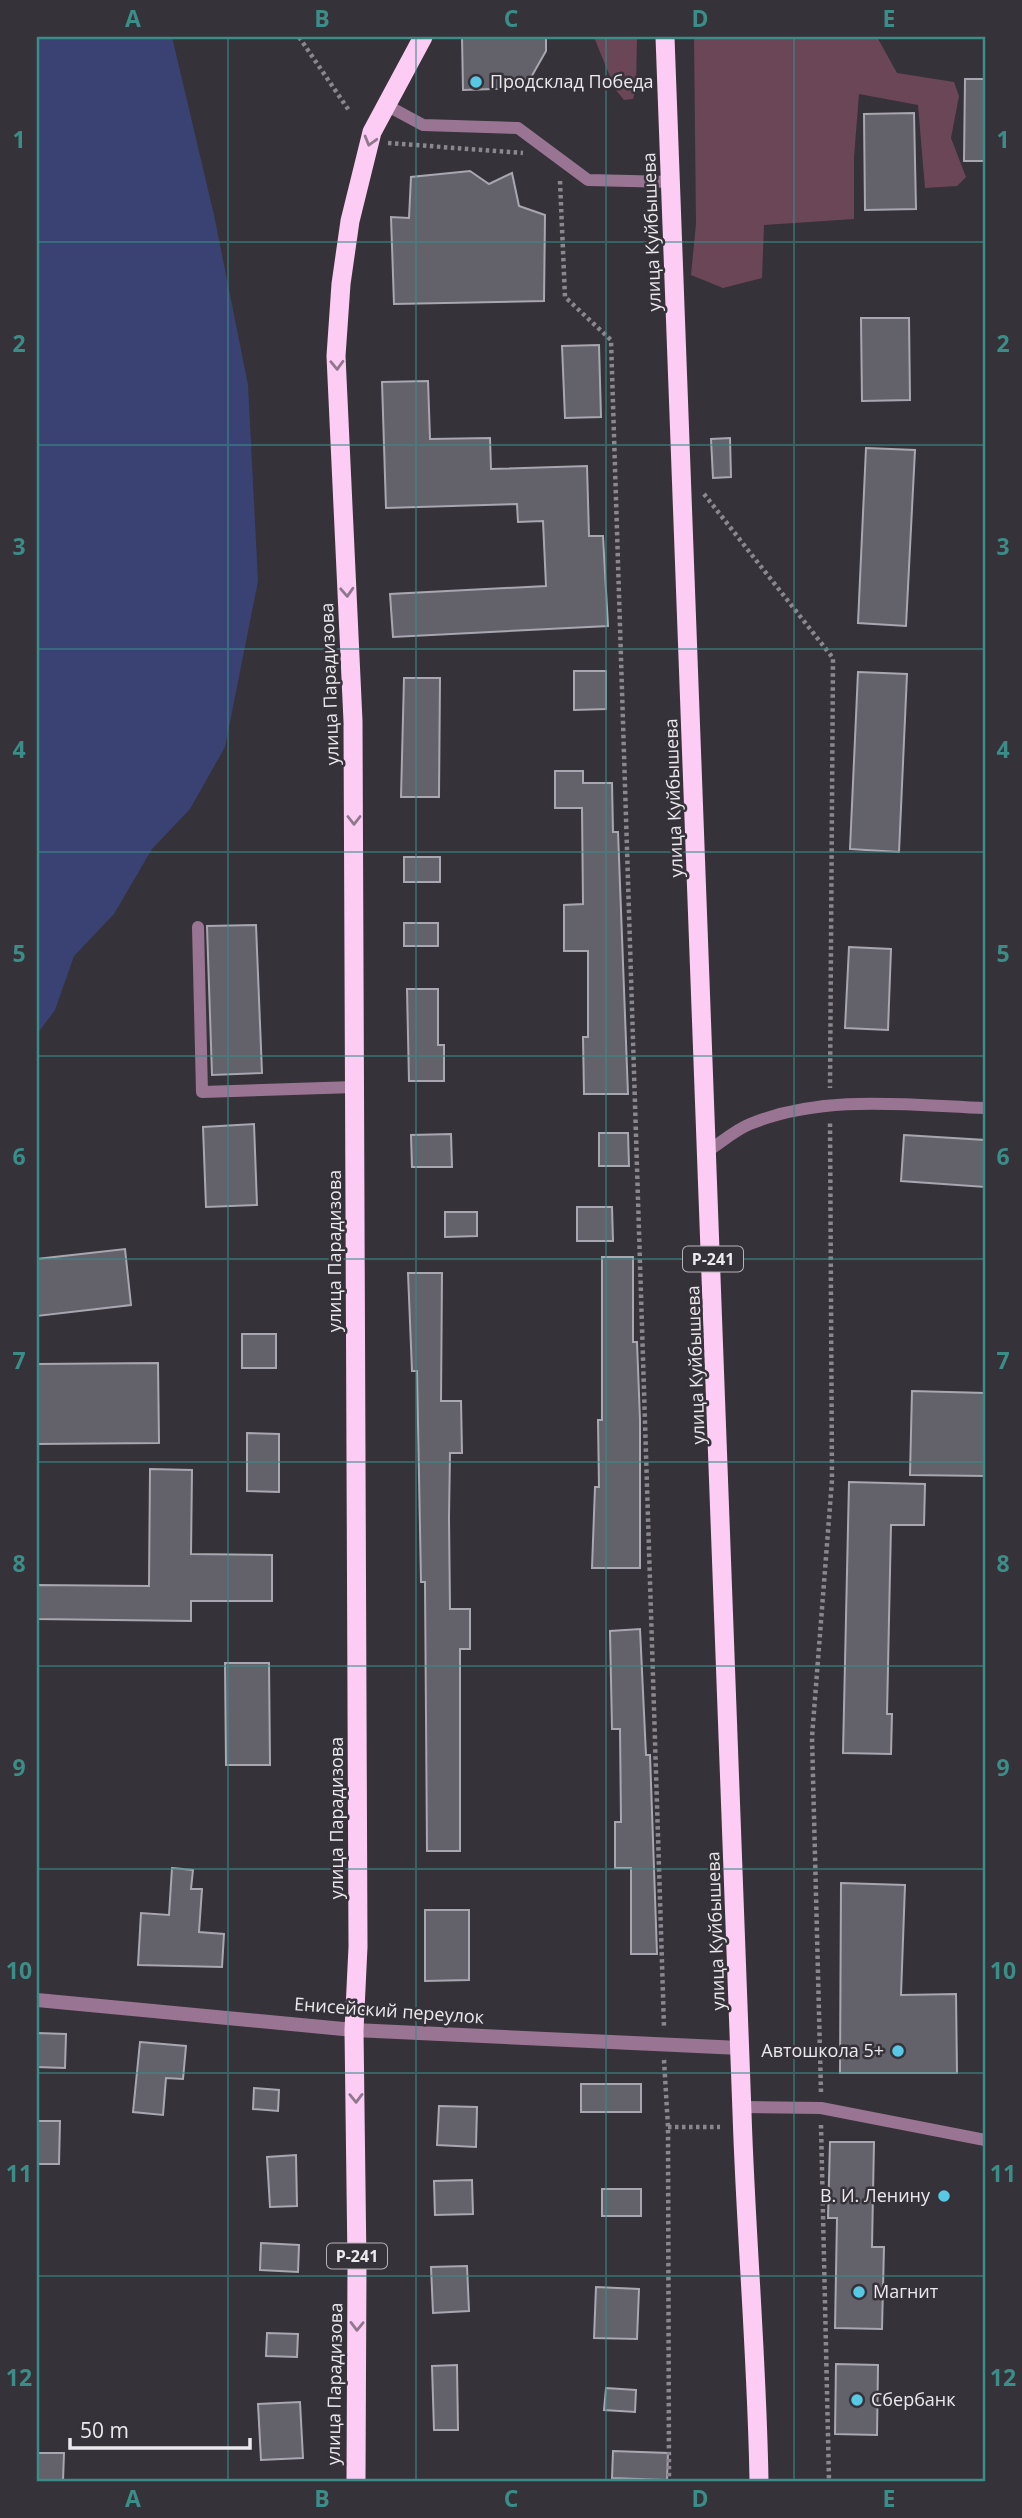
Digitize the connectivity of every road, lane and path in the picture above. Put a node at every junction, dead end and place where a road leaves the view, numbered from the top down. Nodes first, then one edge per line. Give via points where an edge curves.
1 (299, 37) edge
2 (423, 37) edge
3 (665, 37) edge
4 (386, 105) junction
5 (350, 112) dead end
6 (384, 143) dead end
7 (559, 156) junction
8 (671, 182) junction
9 (704, 493) dead end
10 (198, 927) dead end
11 (355, 1087) junction
12 (830, 1107) junction
13 (985, 1108) edge
14 (709, 1150) junction
15 (37, 2000) edge
16 (354, 2030) junction
17 (663, 2045) junction
18 (740, 2048) junction
19 (742, 2107) junction
20 (821, 2108) junction
21 (668, 2127) junction
22 (720, 2127) dead end
23 (985, 2140) edge
24 (355, 2481) edge
25 (669, 2481) edge
26 (759, 2481) edge
27 (829, 2481) edge

1 - 5 path
2 - 4 highway, улица Парадизова / Р-241
3 - 8 highway, улица Куйбышева / Р-241
4 - 7 lane via 423,125 518,128
4 -> 11 highway, улица Парадизова / Р-241 via 372,132 350,221 336,356 354,721
6 - 7 path
7 - 8 lane via 587,180
7 - 17 path via 565,297 611,340
8 - 14 highway, улица Куйбышева / Р-241
9 - 12 path via 833,658
10 - 11 lane via 202,1092
11 - 16 highway, улица Парадизова / Р-241 via 358,1947
12 - 13 lane via 856,1103
12 - 14 lane via 748,1124
12 - 20 path via 832,1480 812,1737
14 - 18 highway, улица Куйбышева / Р-241
15 - 16 street, Енисейский переулок
16 - 17 street, Енисейский переулок
16 -> 24 highway, улица Парадизова / Р-241
17 - 18 street, Енисейский переулок
17 - 21 path
18 - 19 highway, улица Куйбышева / Р-241
19 - 20 lane
19 - 26 highway, улица Куйбышева / Р-241
20 - 23 lane
20 - 27 path
21 - 22 path
21 - 25 path

